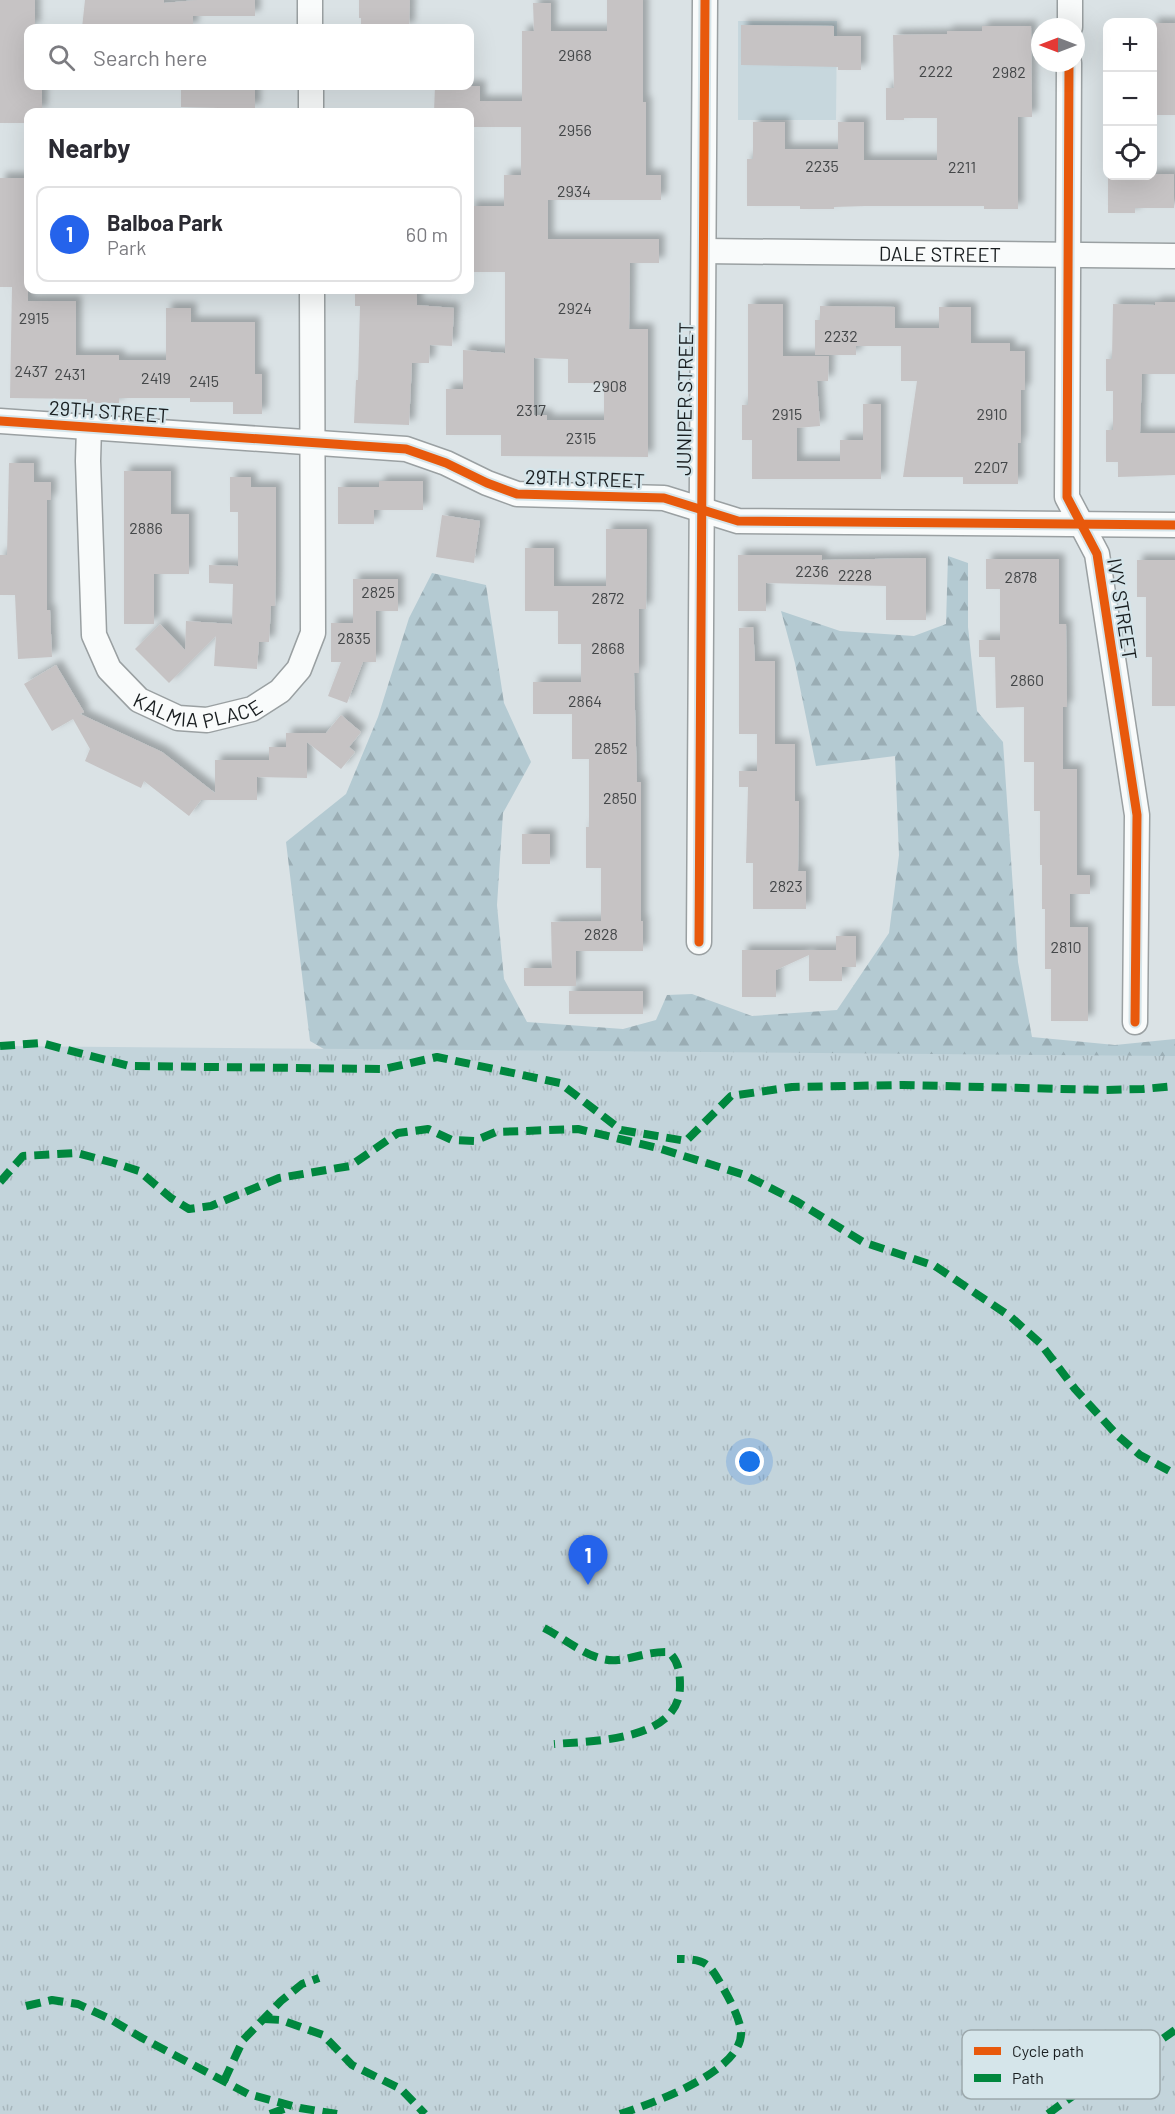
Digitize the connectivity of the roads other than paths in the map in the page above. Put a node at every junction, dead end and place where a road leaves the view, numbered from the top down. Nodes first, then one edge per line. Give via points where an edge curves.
1 (310, 0) edge
2 (705, 0) edge
3 (1070, 0) edge
4 (1070, 18) edge
5 (310, 24) edge
6 (1069, 72) edge
7 (311, 90) edge
8 (311, 108) edge
9 (704, 251) junction
10 (1068, 256) junction
11 (1175, 256) edge
12 (312, 294) edge
13 (0, 421) edge
14 (89, 427) junction
15 (313, 442) junction
16 (701, 510) junction
17 (1080, 524) junction
18 (1175, 525) edge
19 (699, 942) dead end
20 (1135, 1022) dead end

1 - 5 street
2 - 9 street, JUNIPER STREET
3 - 4 street
6 - 10 street, IVY STREET
7 - 8 street
9 - 10 street, DALE STREET
9 - 16 street, JUNIPER STREET
10 - 11 street, DALE STREET
10 - 17 street, IVY STREET via 1067,496
12 - 15 street, KALMIA PLACE
13 - 14 street, 29TH STREET
14 - 15 street, 29TH STREET
14 - 15 street, KALMIA PLACE via 94,635 109,669 139,700 178,718 207,720 252,709 280,691 299,669 313,633
15 - 16 street, 29TH STREET via 406,448 518,495 664,498
16 - 17 street, 29TH STREET via 738,521
16 - 19 street, JUNIPER STREET
17 - 18 street, 29TH STREET
17 - 20 street, IVY STREET via 1097,554 1137,815

